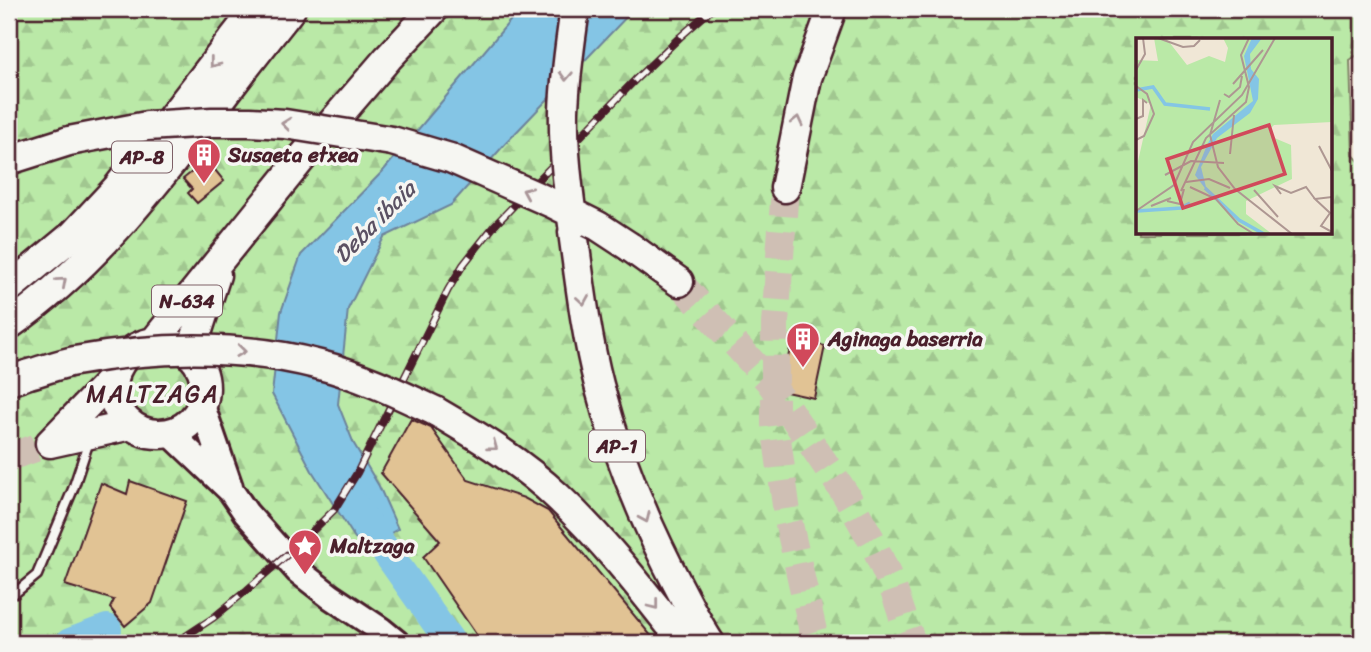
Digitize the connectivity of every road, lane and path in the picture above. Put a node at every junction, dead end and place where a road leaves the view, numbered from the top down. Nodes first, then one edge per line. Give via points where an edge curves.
1 (256, 9) edge
2 (291, 9) edge
3 (434, 9) edge
4 (575, 9) edge
5 (832, 9) edge
6 (9, 160) edge
7 (785, 188) tunnel mouth
8 (221, 259) junction
9 (679, 282) tunnel mouth
10 (9, 288) edge
11 (9, 324) edge
12 (153, 343) junction
13 (190, 355) junction
14 (116, 376) junction
15 (19, 378) edge
16 (202, 406) junction
17 (131, 425) junction
18 (170, 433) junction
19 (91, 434) junction
20 (231, 491) junction
21 (9, 595) edge
22 (397, 643) edge
23 (684, 643) edge
24 (710, 643) edge

1 -> 10 highway, AP-8 via 129,175 73,235
11 -> 2 highway, AP-8 via 89,258 123,222
3 - 8 highway, N-634 via 302,158
4 -> 24 highway, AP-1, bridge via 564,114 567,175 598,383 632,489
7 -> 5 highway via 807,78
9 -> 6 highway, bridge via 598,226 450,158 392,141 285,124 212,122 147,126 69,141
8 - 12 highway, N-634
8 - 13 highway, N-634
12 - 13 highway, N-634 via 174,345
12 - 14 highway, N-634 via 127,355
13 - 16 highway via 204,379
14 - 17 highway via 113,389 118,410
14 - 19 highway, N-634 via 50,443
15 -> 23 highway, bridge via 73,361 165,349 226,349 321,365 380,385 481,437 557,496 627,569
16 - 18 highway via 188,425
16 - 20 main road
17 - 18 highway, N-634 via 147,433
17 - 19 highway, N-634
18 - 20 main road
19 - 21 lane via 37,575
20 - 22 main road via 298,571

